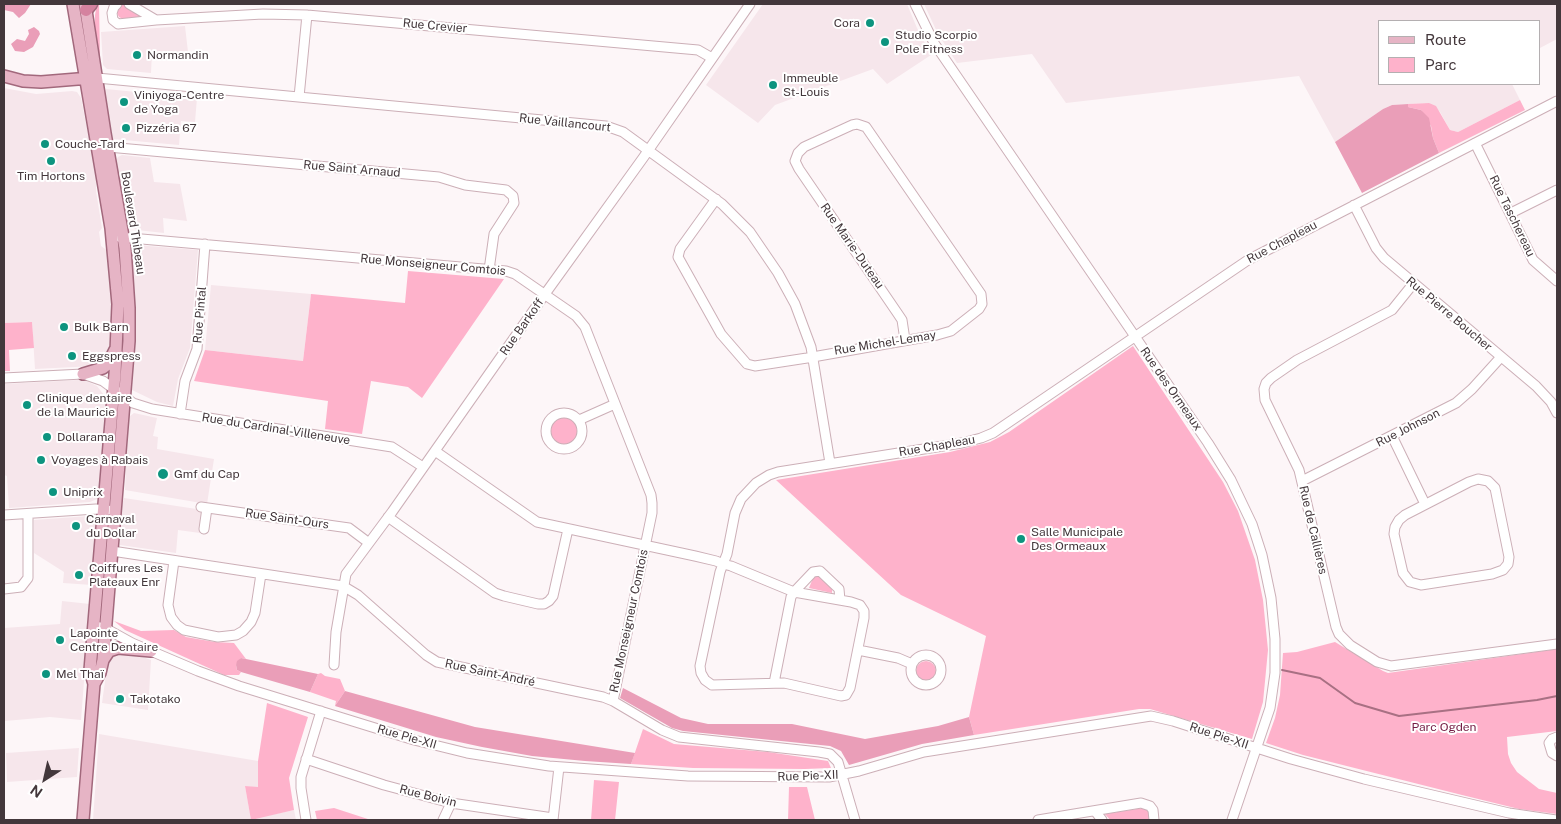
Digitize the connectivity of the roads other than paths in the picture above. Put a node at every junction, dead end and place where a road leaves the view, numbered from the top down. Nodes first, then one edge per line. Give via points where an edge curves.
1 (73, 4) edge
2 (118, 4) edge
3 (129, 4) edge
4 (750, 4) edge
5 (915, 4) edge
6 (88, 6) edge
7 (307, 15) junction
8 (156, 20) junction
9 (712, 58) junction
10 (4, 76) edge
11 (85, 78) junction
12 (97, 78) junction
13 (299, 97) junction
14 (1557, 101) edge
15 (1475, 143) junction
16 (108, 147) junction
17 (649, 150) junction
18 (797, 154) joint
19 (1557, 190) edge
20 (716, 199) junction
21 (1354, 205) junction
22 (1511, 213) junction
23 (118, 237) junction
24 (206, 244) junction
25 (489, 270) junction
26 (1557, 282) edge
27 (1413, 284) junction
28 (545, 294) junction
29 (1135, 336) junction
30 (905, 340) junction
31 (117, 344) junction
32 (813, 356) junction
33 (1501, 357) junction
34 (83, 374) junction
35 (4, 378) edge
36 (114, 388) junction
37 (125, 397) junction
38 (615, 404) junction
39 (1557, 413) edge
40 (180, 414) junction
41 (579, 420) junction
42 (1392, 436) junction
43 (435, 451) junction
44 (830, 463) junction
45 (423, 467) junction
46 (1302, 481) junction
47 (1425, 504) junction
48 (110, 511) junction
49 (28, 514) junction
50 (4, 515) edge
51 (388, 518) junction
52 (204, 529) dead end
53 (568, 529) junction
54 (369, 543) junction
55 (645, 545) junction
56 (112, 552) junction
57 (174, 561) junction
58 (723, 564) junction
59 (261, 574) junction
60 (343, 586) junction
61 (4, 589) edge
62 (794, 592) junction
63 (840, 600) junction
64 (100, 627) junction
65 (1557, 644) edge
66 (858, 650) junction
67 (151, 651) junction
68 (103, 660) junction
69 (912, 664) dead end
70 (334, 665) dead end
71 (774, 682) junction
72 (94, 684) junction
73 (613, 701) junction
74 (321, 711) junction
75 (1557, 737) edge
76 (1257, 749) junction
77 (1557, 756) edge
78 (306, 760) junction
79 (559, 767) junction
80 (842, 775) junction
81 (451, 803) junction
82 (1095, 811) junction
83 (1523, 818) edge
84 (553, 819) edge
85 (84, 820) edge
86 (306, 820) edge
87 (443, 820) edge
88 (855, 820) edge
89 (1038, 820) edge
90 (1102, 820) edge
91 (1154, 820) edge
92 (1232, 820) edge
93 (1556, 820) edge

1 - 11 main road, Boulevard Thibeau
2 - 8 street, Rue Crevier via 112,13 118,24
3 - 8 street
4 - 9 street, Rue Barkoff
5 - 29 street, Rue des Ormeaux via 934,43
6 - 12 main road, Boulevard Thibeau
7 - 8 street, Rue Crevier
7 - 9 street, Rue Crevier via 698,50
7 - 13 street
9 - 17 street, Rue Barkoff
10 - 11 main road via 41,82
11 - 12 main road
11 - 23 main road, Boulevard Thibeau
12 - 13 street, Rue Vaillancourt
12 - 16 main road, Boulevard Thibeau
13 - 17 street, Rue Vaillancourt via 606,126 624,132
14 - 15 street, Rue Chapleau
15 - 21 street, Rue Chapleau
15 - 22 street, Rue Taschereau
16 - 23 main road, Boulevard Thibeau
16 - 25 street, Rue Saint Arnaud via 439,177 465,185 506,190 513,196 514,203 494,234
17 - 20 street, Rue Vaillancourt
17 - 28 street, Rue Barkoff
18 - 30 street, Rue Marie-Duteau via 798,169 902,320
18 - 30 street, Rue Michel-Lemay via 804,147 852,125 866,127 979,290 982,300 979,309 951,331
19 - 22 street
20 - 32 street, Rue Vaillancourt via 750,232 778,273 801,319
20 - 32 street, Rue Michel-Lemay via 682,245 678,257 721,334 751,366
21 - 27 street, Rue Pierre Boucher via 1380,254
21 - 29 street, Rue Chapleau via 1248,260
22 - 26 street, Rue Taschereau via 1533,260
23 - 24 street, Rue Monseigneur Comtois
23 - 31 main road, Boulevard Thibeau
23 - 37 main road, Boulevard Thibeau via 129,308
24 - 25 street, Rue Monseigneur Comtois
24 - 40 street, Rue Pintal via 197,349 185,381
25 - 28 street, Rue Monseigneur Comtois via 511,272
27 - 33 street, Rue Pierre Boucher
27 - 46 street, Rue de Callières via 1387,313 1306,355 1266,383 1265,400
28 - 38 street, Rue Monseigneur Comtois via 582,321
28 - 43 street, Rue Barkoff
29 - 44 street, Rue Chapleau via 1000,429 981,438
29 - 76 street, Rue des Ormeaux via 1231,480 1258,542 1271,598 1275,656 1271,701
30 - 32 street, Rue Michel-Lemay
31 - 34 main road via 105,366
31 - 36 main road, Boulevard Thibeau
32 - 44 street, Rue Vaillancourt
33 - 39 street, Rue Pierre Boucher via 1542,392
33 - 42 street, Rue Johnson via 1456,403
34 - 35 street
34 - 36 street, Rue du Cardinal-Villeneuve via 98,378
36 - 37 street, Rue du Cardinal-Villeneuve
36 - 48 main road, Boulevard Thibeau
37 - 40 street, Rue du Cardinal-Villeneuve via 152,409
37 - 48 main road, Boulevard Thibeau
38 - 41 street
38 - 55 street, Rue Monseigneur Comtois via 651,495 652,513
40 - 45 street, Rue du Cardinal-Villeneuve via 388,446
41 - 41 street via 571,414 554,415 546,426 548,441 562,450 574,447 581,437
42 - 46 street, Rue Johnson
42 - 47 street
43 - 45 street, Rue Barkoff
43 - 53 street via 537,522
44 - 58 street, Rue Chapleau via 778,472 756,482 738,506
45 - 51 street, Rue Barkoff
46 - 65 street, Rue de Callières via 1334,623 1350,645 1382,664 1398,666
47 - 47 street via 1401,517 1395,527 1403,573 1410,582 1421,585 1496,573 1506,567 1509,557 1495,488 1490,483 1481,478 1472,480
48 - 49 street
48 - 56 main road, Boulevard Thibeau
48 - 64 main road, Boulevard Thibeau
49 - 50 street
49 - 61 street via 28,578 21,587
51 - 53 street via 495,593 538,604 544,604 553,596
51 - 54 street, Rue Barkoff
52 - 54 street, Rue Saint-Ours via 204,507 349,528
53 - 55 street
54 - 60 street, Rue Barkoff via 346,574
55 - 58 street
55 - 73 street, Rue Monseigneur Comtois
56 - 57 street, Rue Saint-André
56 - 64 main road, Boulevard Thibeau
57 - 59 street, Rue Saint-André
57 - 59 street via 168,605 171,617 184,630 218,637 236,635 251,622
58 - 62 street
58 - 71 street, Rue Chapleau via 701,673 708,683 717,686
59 - 60 street, Rue Saint-André
60 - 70 street, Rue Barkoff
60 - 73 street, Rue Saint-André via 437,662
62 - 63 street, Rue Chapleau
62 - 63 street via 813,572 820,571 839,589
62 - 71 street
63 - 66 street, Rue Chapleau via 863,608
64 - 67 street, Rue Pie-XII
64 - 68 main road, Boulevard Thibeau
64 - 72 main road, Boulevard Thibeau via 90,670
66 - 69 street
66 - 71 street, Rue Chapleau via 850,688 841,696
67 - 68 main road via 118,648 109,651
67 - 74 street, Rue Pie-XII via 228,683
68 - 72 main road, Boulevard Thibeau
72 - 85 main road, Boulevard Thibeau
73 - 80 street, Rue Saint-André via 679,737 826,753 836,760
74 - 78 street
74 - 79 street, Rue Pie-XII via 459,751
75 - 77 street via 1549,743 1552,753
76 - 80 street, Rue Pie-XII via 1173,721 1144,717 924,752
76 - 83 street, Rue Pie-XII
76 - 92 street, Rue des Ormeaux
78 - 81 street, Rue Boivin
78 - 86 street via 300,777
79 - 80 street, Rue Pie-XII via 730,777
79 - 84 street
80 - 88 street, Rue Saint-André
81 - 84 street, Rue Boivin
81 - 87 street
82 - 89 street
82 - 90 street
82 - 91 street via 1141,803 1150,806
83 - 93 street, Rue Pie-XII

